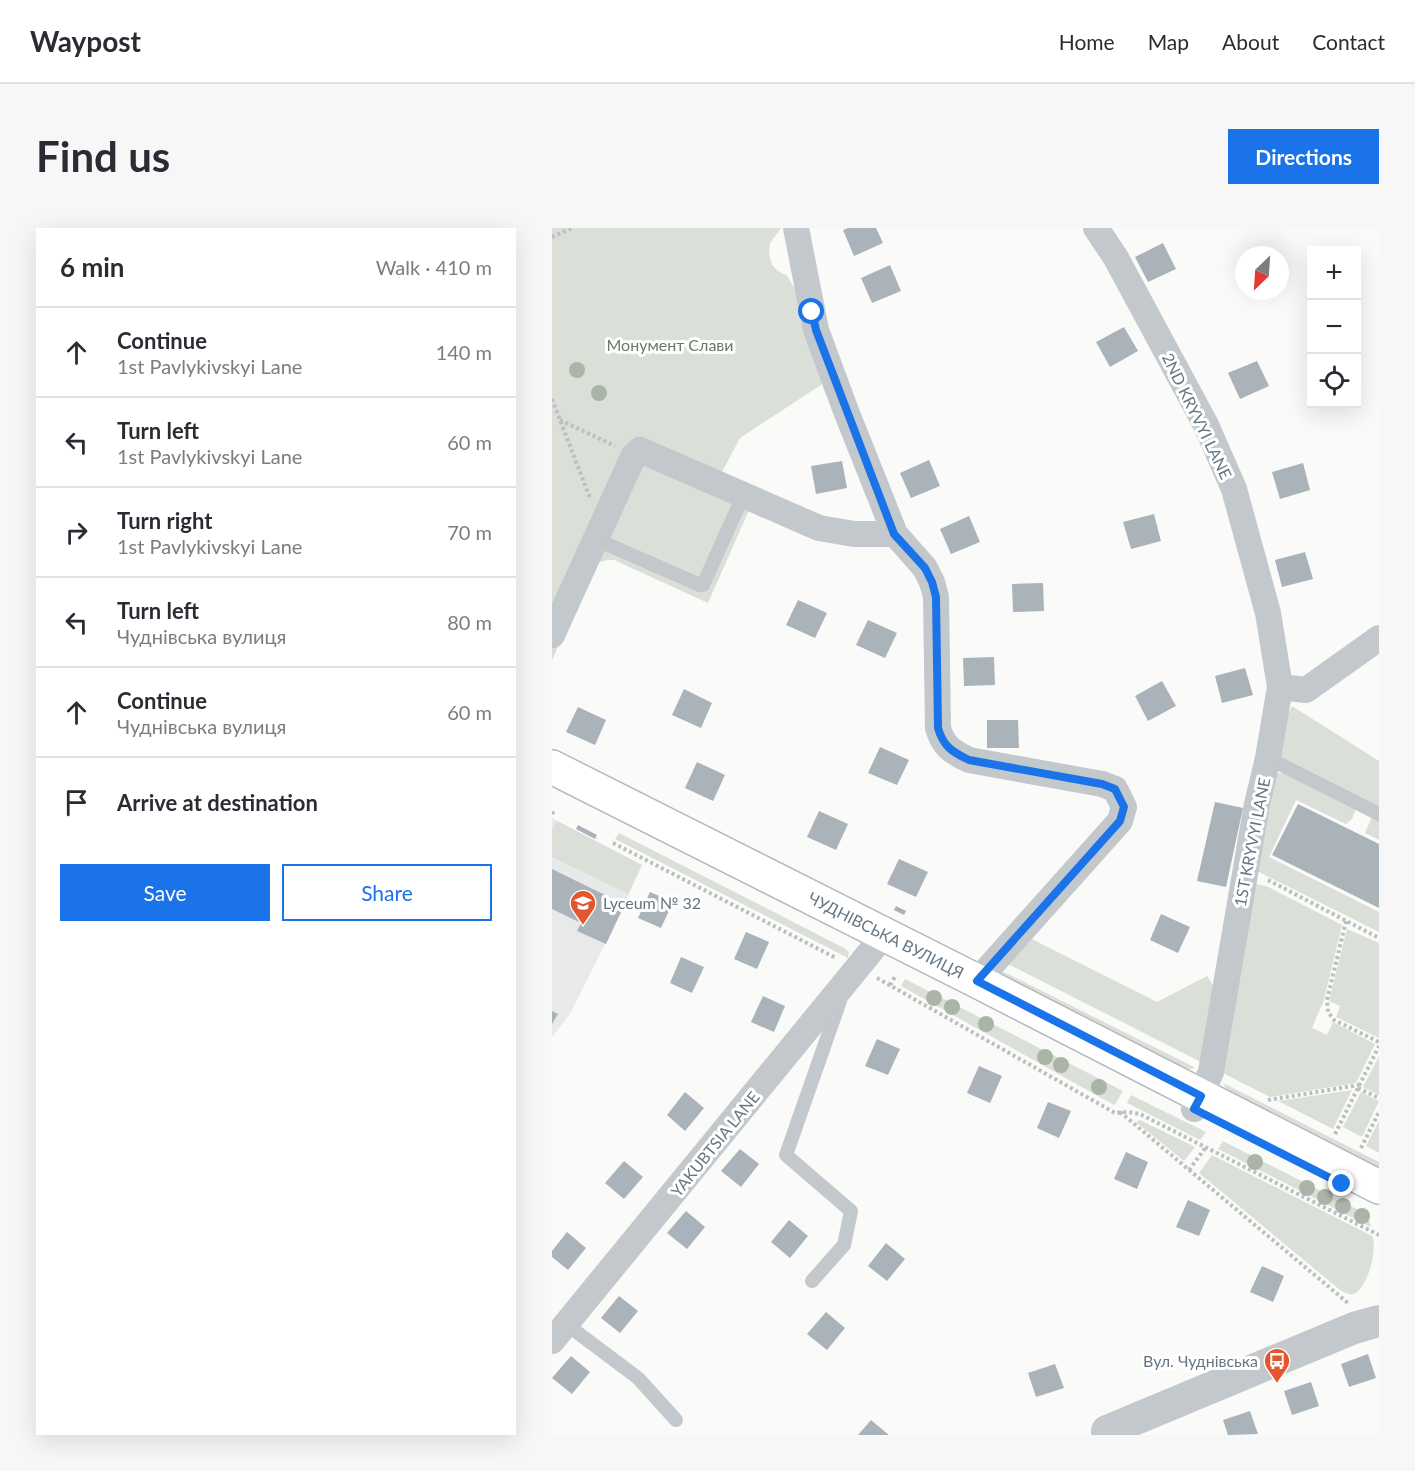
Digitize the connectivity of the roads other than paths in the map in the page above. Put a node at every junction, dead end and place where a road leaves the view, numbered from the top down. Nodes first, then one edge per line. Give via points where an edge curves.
1 (796, 228) edge
2 (1096, 228) edge
3 (743, 496) junction
4 (598, 533) junction
5 (894, 534) junction
6 (552, 635) edge
7 (1379, 638) edge
8 (1280, 687) junction
9 (1268, 758) junction
10 (552, 767) edge
11 (553, 802) edge
12 (1379, 814) edge
13 (875, 961) junction
14 (977, 981) junction
15 (845, 985) junction
16 (1198, 1103) junction
17 (1379, 1188) edge
18 (1379, 1203) edge
19 (812, 1281) dead end
20 (1366, 1314) edge
21 (557, 1327) edge
22 (676, 1420) dead end
23 (1103, 1434) edge

1 - 5 street via 816,330
2 - 8 street, 2ND KRYVYI LANE via 1206,425 1233,489 1268,613
3 - 4 street via 640,450 634,455
3 - 4 lane via 703,585
3 - 5 street via 819,528 854,534
4 - 6 street
5 - 14 street via 925,568 936,597 941,740 951,751 969,760 1102,784 1115,789 1124,807 1120,821
7 - 8 street via 1306,690
8 - 9 street, 1ST KRYVYI LANE
9 - 12 lane
9 - 16 street, 1ST KRYVYI LANE via 1211,1072
10 - 14 main road, ЧУДНІВСЬКА ВУЛИЦЯ
11 - 13 main road, ЧУДНІВСЬКА ВУЛИЦЯ
13 - 15 street, YAKUBTSIA LANE
13 - 16 main road, ЧУДНІВСЬКА ВУЛИЦЯ
14 - 16 main road, ЧУДНІВСЬКА ВУЛИЦЯ
15 - 19 lane via 786,1155 851,1211 844,1245
15 - 21 street, YAKUBTSIA LANE
16 - 17 main road, ЧУДНІВСЬКА ВУЛИЦЯ
16 - 18 main road, ЧУДНІВСЬКА ВУЛИЦЯ
20 - 23 street
21 - 22 lane via 638,1378

